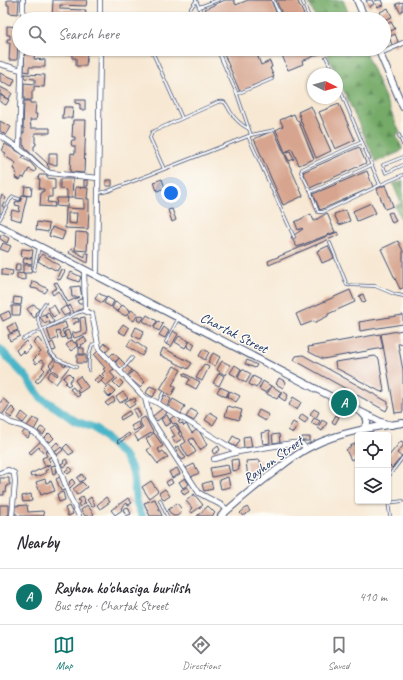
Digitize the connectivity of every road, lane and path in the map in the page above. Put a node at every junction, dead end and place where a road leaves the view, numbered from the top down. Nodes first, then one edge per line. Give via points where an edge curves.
1 (23, 0) edge
2 (100, 0) edge
3 (196, 0) edge
4 (218, 0) edge
5 (272, 0) edge
6 (302, 0) edge
7 (357, 0) edge
8 (199, 7) junction
9 (23, 12) edge
10 (100, 12) edge
11 (188, 12) edge
12 (201, 12) edge
13 (278, 12) edge
14 (307, 12) edge
15 (362, 12) edge
16 (403, 43) edge
17 (391, 47) edge
18 (22, 56) edge
19 (100, 56) edge
20 (153, 56) edge
21 (220, 56) edge
22 (381, 56) edge
23 (326, 57) dead end
24 (0, 64) edge
25 (331, 68) edge
26 (22, 70) junction
27 (272, 79) dead end
28 (237, 94) junction
29 (343, 96) edge
30 (403, 107) edge
31 (182, 118) junction
32 (249, 129) junction
33 (274, 130) dead end
34 (399, 135) dead end
35 (0, 136) edge
36 (249, 136) junction
37 (362, 142) junction
38 (403, 145) edge
39 (19, 148) junction
40 (403, 157) edge
41 (372, 165) junction
42 (403, 165) edge
43 (164, 169) junction
44 (403, 175) edge
45 (98, 178) junction
46 (380, 185) junction
47 (311, 192) junction
48 (98, 193) junction
49 (19, 199) dead end
50 (0, 219) edge
51 (0, 226) edge
52 (294, 237) dead end
53 (330, 242) dead end
54 (39, 246) junction
55 (84, 269) junction
56 (34, 270) dead end
57 (96, 275) junction
58 (403, 296) edge
59 (45, 303) dead end
60 (85, 311) junction
61 (179, 318) junction
62 (42, 330) junction
63 (23, 339) dead end
64 (98, 342) junction
65 (166, 342) dead end
66 (132, 358) dead end
67 (76, 366) dead end
68 (89, 370) dead end
69 (121, 372) junction
70 (163, 393) dead end
71 (145, 398) junction
72 (158, 403) junction
73 (361, 412) junction
74 (0, 416) edge
75 (403, 423) edge
76 (392, 425) junction
77 (360, 430) junction
78 (306, 449) junction
79 (238, 452) junction
80 (403, 457) edge
81 (214, 459) dead end
82 (0, 473) edge
83 (391, 473) edge
84 (160, 500) dead end
85 (403, 501) edge
86 (391, 502) edge
87 (388, 504) edge
88 (227, 510) junction
89 (12, 516) edge
90 (79, 516) edge
91 (167, 516) edge
92 (221, 516) edge
93 (390, 516) edge

1 - 9 street
2 - 10 street
3 - 8 lane
3 - 11 lane
4 - 8 lane
5 - 13 lane
6 - 14 lane
7 - 15 street
8 - 12 lane
16 - 17 street
18 - 26 street
19 - 45 street
20 - 31 lane
21 - 28 lane
22 - 30 street
23 - 25 lane
24 - 26 street
26 - 39 street
27 - 28 lane
28 - 32 lane
29 - 37 lane
31 - 32 lane via 222,101 243,126
31 - 43 lane via 152,132 150,138
32 - 36 lane
33 - 36 lane
34 - 38 lane
35 - 39 street
36 - 43 lane
36 - 52 lane
37 - 41 lane
37 - 47 lane via 302,169
39 - 45 street via 50,173
40 - 42 lane via 383,165 386,173
41 - 46 lane
41 - 47 lane
43 - 48 lane
44 - 46 lane
45 - 48 street
46 - 47 lane via 320,212
48 - 57 street
49 - 50 lane via 13,197 10,200
51 - 54 street, Chartak Street
53 - 58 lane via 347,285 375,286
54 - 55 street, Chartak Street
54 - 56 lane
55 - 57 street, Chartak Street
55 - 60 street
57 - 61 street, Chartak Street
59 - 62 lane via 38,315
60 - 62 lane
60 - 64 street via 92,314
61 - 65 lane
61 - 73 street, Chartak Street
62 - 63 lane
62 - 67 lane via 52,354 57,359
64 - 68 lane via 90,349
64 - 69 street via 99,348
66 - 69 lane
69 - 71 street
70 - 72 lane
71 - 72 street
71 - 88 street via 150,418 199,493
72 - 79 street
73 - 76 street, Chartak Street
73 - 77 street via 368,422
74 - 90 street via 35,433 48,446
75 - 76 street, Rayhon Street
76 - 77 street, Rayhon Street
77 - 78 street, Rayhon Street
78 - 79 street via 302,444 293,444
78 - 88 street, Rayhon Street via 291,458
79 - 81 street
80 - 83 lane
82 - 89 street via 8,470 14,473
84 - 91 lane
85 - 86 lane
87 - 93 lane
88 - 92 street, Rayhon Street

